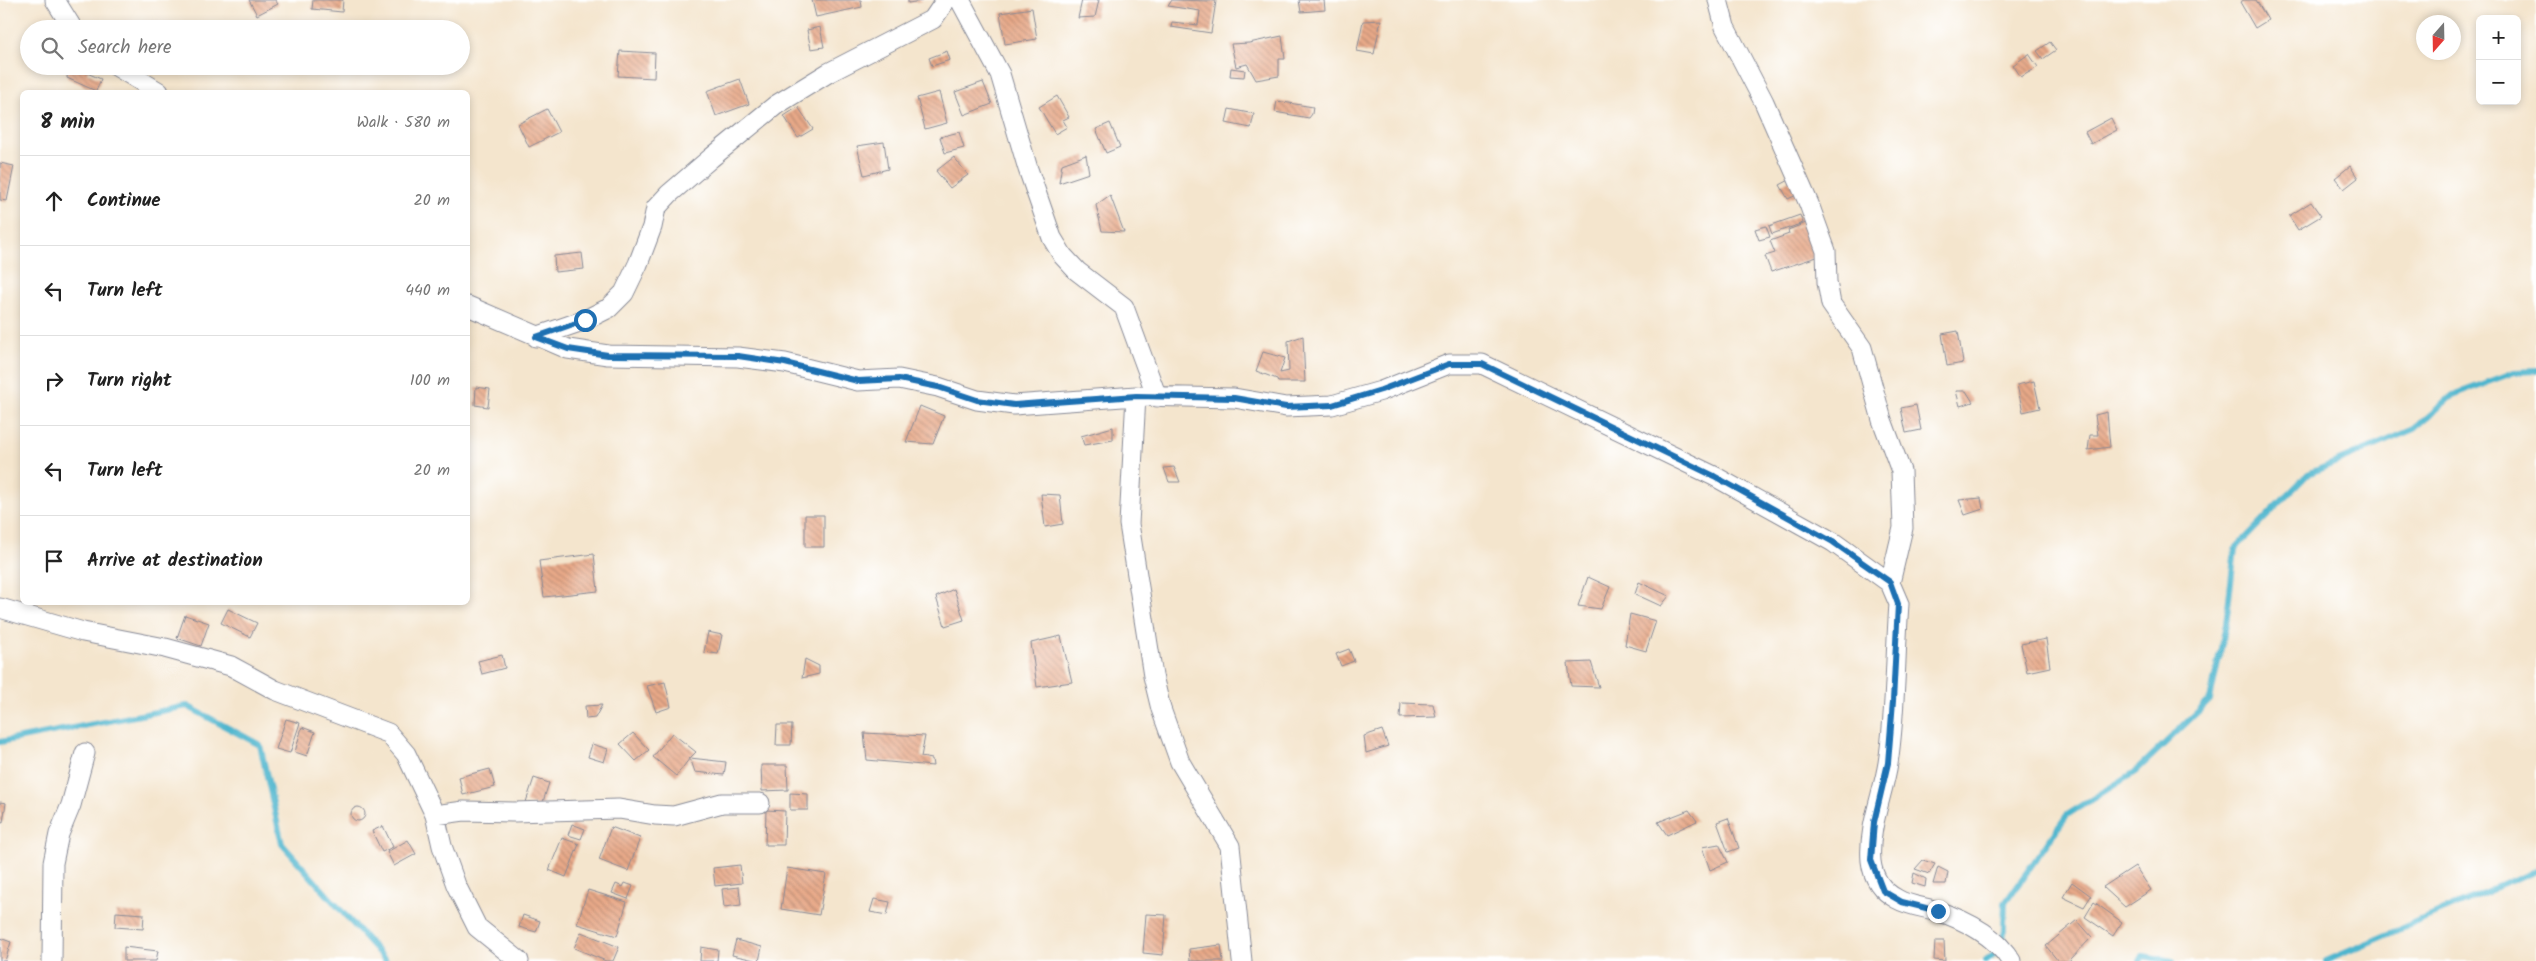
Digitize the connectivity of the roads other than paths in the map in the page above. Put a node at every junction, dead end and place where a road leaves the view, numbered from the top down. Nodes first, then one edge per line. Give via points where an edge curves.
1 (56, 0) edge
2 (946, 0) edge
3 (960, 0) edge
4 (1718, 0) edge
5 (68, 20) edge
6 (131, 75) edge
7 (156, 90) edge
8 (470, 307) edge
9 (536, 337) junction
10 (1136, 396) junction
11 (1157, 397) junction
12 (1890, 582) junction
13 (0, 608) edge
14 (85, 753) dead end
15 (760, 803) dead end
16 (435, 815) junction
17 (52, 961) edge
18 (520, 961) edge
19 (1242, 961) edge
20 (2011, 961) edge

1 - 5 street
2 - 9 street via 934,19 828,73 776,106 710,158 656,208 641,257 624,293 609,308
3 - 11 street via 1000,74 1052,238 1077,271 1124,307
4 - 12 street via 1725,27 1764,102 1809,204 1826,251 1831,304 1862,348 1882,420 1901,471 1903,528
6 - 7 street
8 - 9 street
9 - 10 street via 568,349 608,355 738,356 785,363 858,381 899,379 977,400 1014,405
10 - 11 street
10 - 19 street via 1129,524 1153,676 1180,762 1230,846
11 - 12 street via 1234,398 1286,407 1332,405 1449,364 1482,364 1714,476 1833,542
12 - 20 street via 1898,614 1888,763 1874,822 1871,860 1874,871 1883,891 1902,902 1938,911 1973,926 2003,948
13 - 16 street via 83,632 165,648 231,666 275,690 388,733 406,754
14 - 17 street via 53,863
15 - 16 street via 722,803 674,816 619,809 464,811
16 - 18 street via 453,878 477,927

